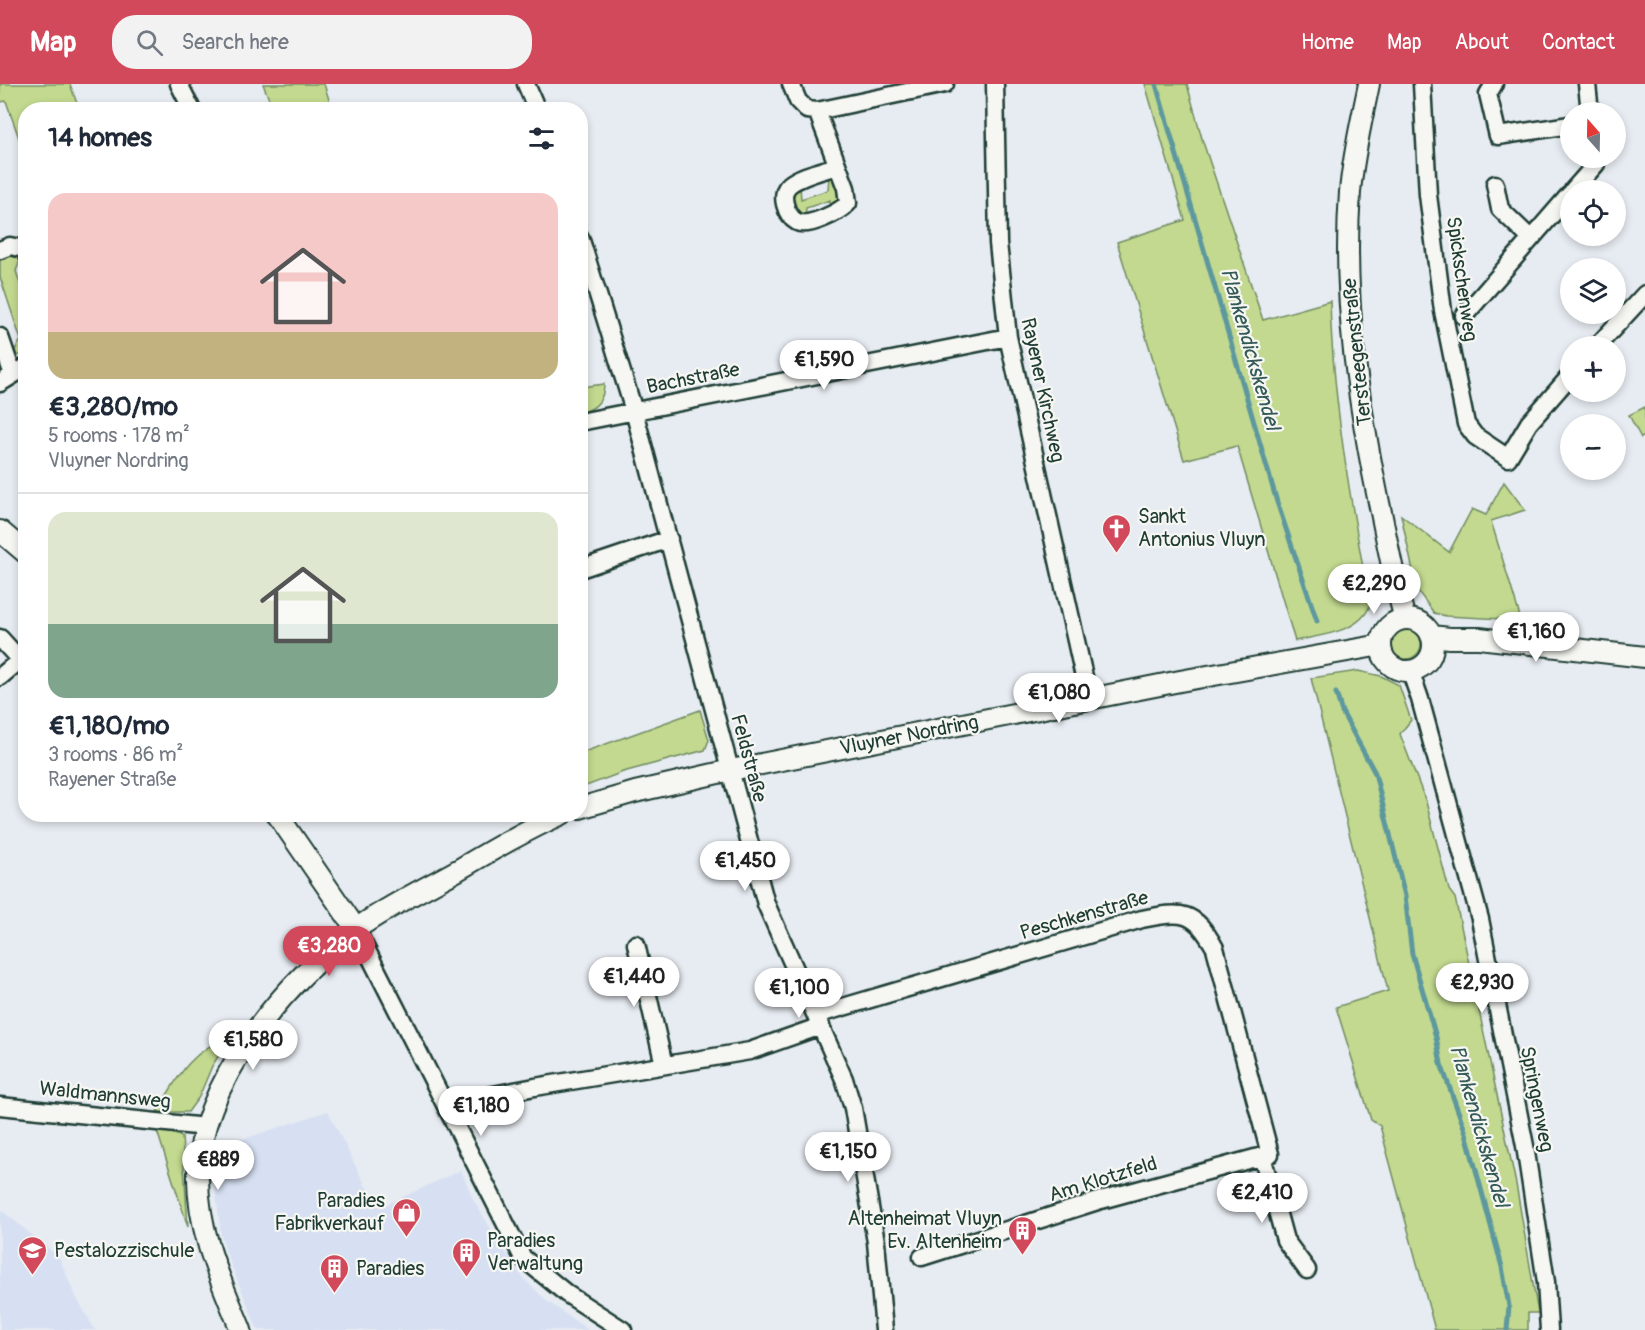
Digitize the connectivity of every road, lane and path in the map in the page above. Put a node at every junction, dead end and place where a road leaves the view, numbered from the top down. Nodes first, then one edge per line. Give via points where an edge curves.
1 (179, 84) edge
2 (526, 84) edge
3 (791, 84) edge
4 (945, 84) edge
5 (995, 84) edge
6 (1369, 84) edge
7 (1422, 84) edge
8 (1494, 84) edge
9 (1587, 84) edge
10 (188, 102) edge
11 (534, 102) edge
12 (1589, 102) edge
13 (817, 111) junction
14 (1560, 127) edge
15 (837, 166) dead end
16 (1593, 168) edge
17 (1582, 180) edge
18 (1495, 184) dead end
19 (1560, 206) edge
20 (1531, 239) junction
21 (18, 248) edge
22 (0, 250) edge
23 (588, 263) edge
24 (1645, 294) edge
25 (1464, 316) dead end
26 (1606, 336) edge
27 (0, 337) edge
28 (1008, 337) junction
29 (13, 375) edge
30 (1560, 387) edge
31 (634, 411) junction
32 (588, 420) edge
33 (0, 531) edge
34 (669, 539) junction
35 (18, 546) edge
36 (588, 566) edge
37 (1405, 619) junction
38 (1431, 636) junction
39 (0, 639) edge
40 (1381, 645) junction
41 (18, 654) edge
42 (1645, 657) edge
43 (18, 662) edge
44 (1410, 670) junction
45 (0, 677) edge
46 (1089, 699) junction
47 (731, 770) junction
48 (588, 806) edge
49 (282, 822) edge
50 (546, 822) edge
51 (356, 929) junction
52 (636, 944) dead end
53 (819, 1021) junction
54 (664, 1065) junction
55 (0, 1106) edge
56 (447, 1107) junction
57 (206, 1127) junction
58 (1266, 1155) junction
59 (922, 1257) dead end
60 (1307, 1270) dead end
61 (241, 1330) edge
62 (623, 1330) edge
63 (884, 1330) edge
64 (1549, 1330) edge

1 - 10 street
2 - 11 street
3 - 13 street via 807,111
4 - 13 street
5 - 28 street, Rayener Kirchweg via 998,243
6 - 37 street, Tersteegenstraße via 1350,189 1349,304 1370,459
7 - 30 street, Spickschenweg via 1428,195 1441,299 1466,424 1475,436 1508,458 1529,423
8 - 14 street via 1488,94 1498,136
9 - 12 street
13 - 15 street
16 - 17 street
18 - 20 street via 1500,209
19 - 20 street
20 - 25 street
21 - 22 street
23 - 31 street, Feldstraße
24 - 26 street
27 - 29 street
28 - 31 street, Bachstraße
28 - 46 street, Rayener Kirchweg
31 - 32 street, Bachstraße
31 - 34 street, Feldstraße
33 - 35 street
34 - 36 street
34 - 47 street, Feldstraße
37 - 38 street via 1418,621
37 - 40 street via 1385,630
38 - 42 street
38 - 44 street via 1433,646 1428,658 1420,667
39 - 41 street
40 - 44 street via 1389,663
40 - 46 street, Vluyner Nordring
43 - 45 street
44 - 64 street, Springenweg via 1480,920 1525,1146 1546,1282
46 - 47 street, Vluyner Nordring
47 - 48 street, Vluyner Nordring
47 - 53 street, Feldstraße via 766,904
49 - 51 street
50 - 51 street
51 - 56 street
51 - 57 street via 282,996 224,1083
52 - 54 street
53 - 54 street via 750,1051
53 - 58 street, Peschkenstraße via 1142,919 1172,913 1188,916 1204,928 1215,948
53 - 63 street, Feldstraße via 853,1108 876,1242
54 - 56 street via 535,1086
55 - 57 street, Waldmannsweg
56 - 62 street via 524,1258 567,1294
57 - 61 street via 198,1172 200,1208 210,1255
58 - 59 street, Am Klotzfeld via 1101,1200
58 - 60 street via 1285,1240

